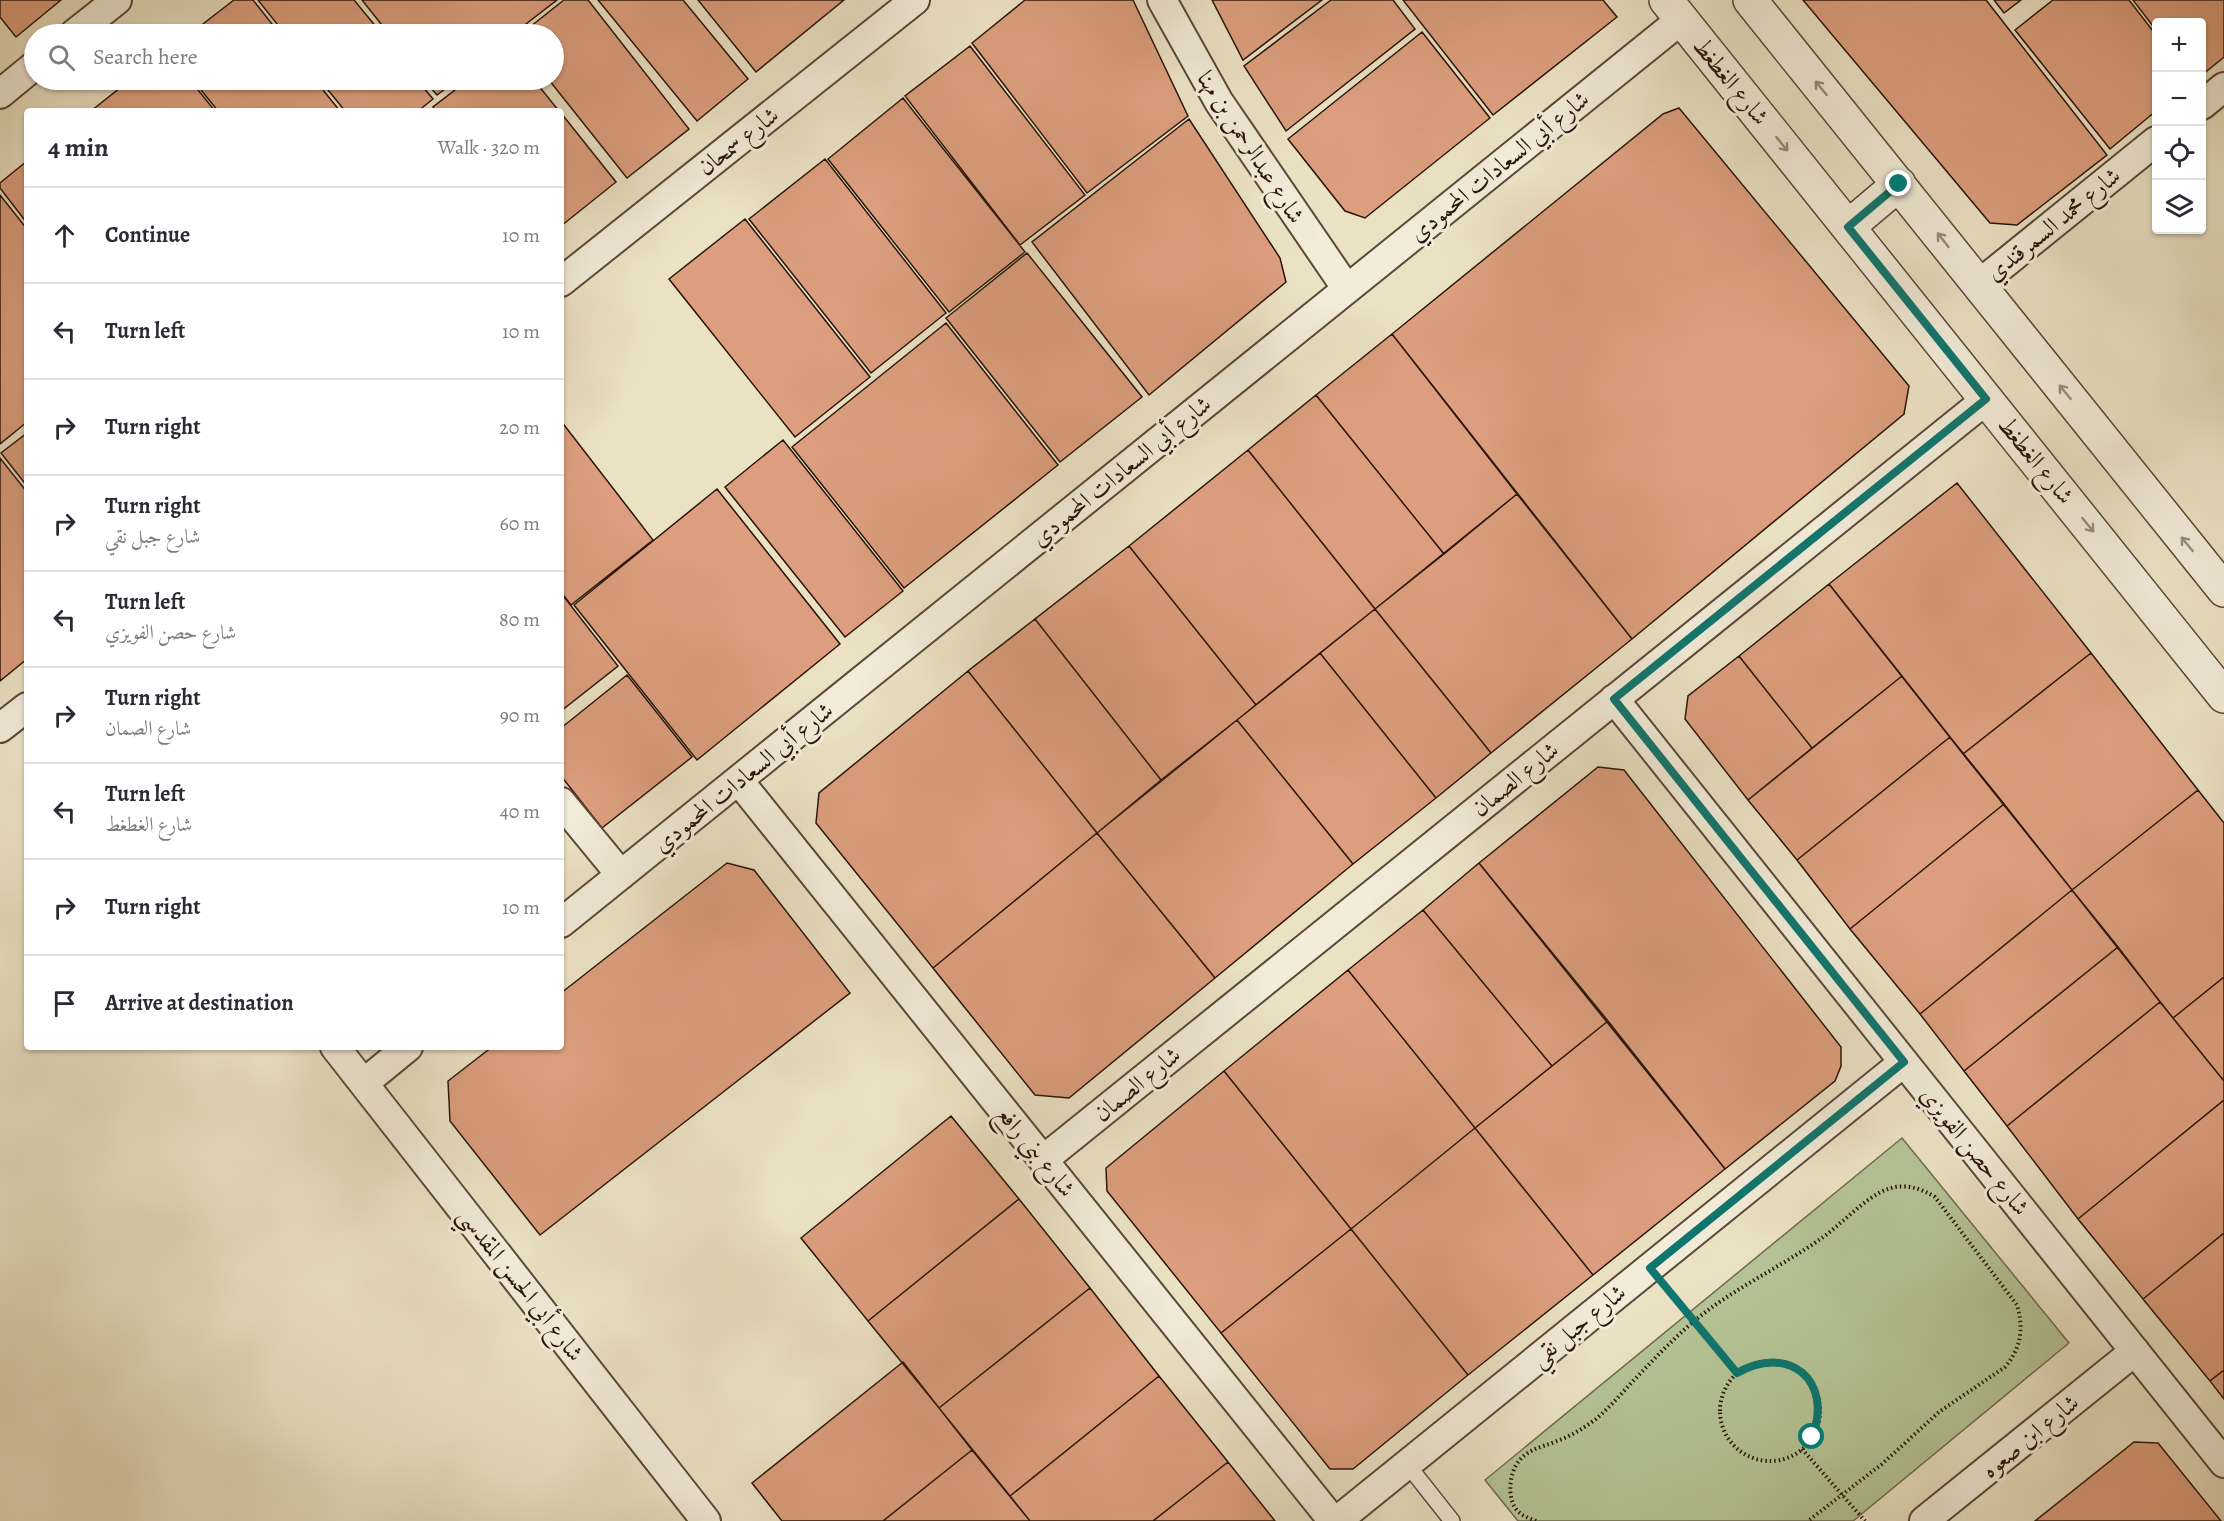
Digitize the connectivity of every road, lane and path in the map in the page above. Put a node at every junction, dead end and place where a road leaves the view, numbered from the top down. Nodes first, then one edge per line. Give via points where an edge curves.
1 (117, 0) edge
2 (915, 0) edge
3 (1162, 0) edge
4 (1750, 0) edge
5 (1674, 9) edge
6 (87, 24) edge
7 (24, 74) edge
8 (2224, 87) edge
9 (0, 94) edge
10 (2206, 102) edge
11 (2152, 145) edge
12 (1899, 184) junction
13 (1848, 227) junction
14 (564, 280) edge
15 (1978, 285) junction
16 (1347, 289) junction
17 (1986, 399) junction
18 (2224, 590) edge
19 (2224, 696) edge
20 (1614, 699) junction
21 (24, 709) edge
22 (0, 728) edge
23 (739, 781) junction
24 (564, 805) edge
25 (621, 875) junction
26 (564, 921) edge
27 (337, 1050) edge
28 (404, 1050) edge
29 (1904, 1062) junction
30 (364, 1083) junction
31 (1043, 1160) junction
32 (1650, 1268) junction
33 (1694, 1321) junction
34 (2135, 1351) junction
35 (1737, 1373) junction
36 (1802, 1449) junction
37 (2224, 1463) edge
38 (1407, 1464) junction
39 (1843, 1496) junction
40 (706, 1521) edge
41 (1335, 1521) edge
42 (1452, 1521) edge
43 (1536, 1521) edge
44 (1808, 1521) edge
45 (1865, 1521) edge
46 (1924, 1521) edge

1 - 6 street
2 - 14 street, شارع سمحان
3 - 16 street, شارع عبدالرحمن بن مهنا via 1220,102
12 -> 4 street
5 -> 13 street, شارع الغطغط
5 - 16 street, شارع أبي السعادات المحمودي
7 - 9 street
8 - 10 street
11 - 15 street, شارع محمد السمرقندي
12 - 13 street
15 -> 12 street
13 - 17 street, شارع الغطغط
18 -> 15 street
16 - 23 street, شارع أبي السعادات المحمودي
17 -> 19 street, شارع الغطغط
17 - 20 street, شارع الصمان
20 - 29 street, شارع حصن الفويزي
20 - 31 street, شارع الصمان
21 - 22 street
23 - 25 street, شارع أبي السعادات المحمودي
23 - 31 street, شارع بني رافع
24 - 25 street
25 - 26 street, شارع أبي السعادات المحمودي
27 - 30 street, شارع أبي الحسن المقدسي
28 - 30 street
29 - 32 street, شارع جبل نقي
29 - 34 street, شارع حصن الفويزي
30 - 40 street, شارع أبي الحسن المقدسي
31 - 41 street, شارع بني رافع
32 - 33 path
32 - 38 street, شارع جبل نقي
33 - 35 path
33 - 39 path via 1735,1290 1820,1239 1875,1194 1909,1186 1935,1197 2017,1305 2022,1333 2018,1347 2005,1367 1939,1412
33 - 43 path via 1597,1418 1522,1457 1510,1489 1519,1513
34 - 37 street, شارع حصن الفويزي
34 - 46 street, شارع ابن صعوه
35 - 36 path via 1766,1361 1796,1368 1808,1378 1816,1392 1818,1423
35 - 36 path via 1721,1399 1720,1415 1732,1444 1758,1460 1789,1458
36 - 39 path
38 - 41 street, شارع جبل نقي
38 - 42 lane
39 - 44 path
39 - 45 path

